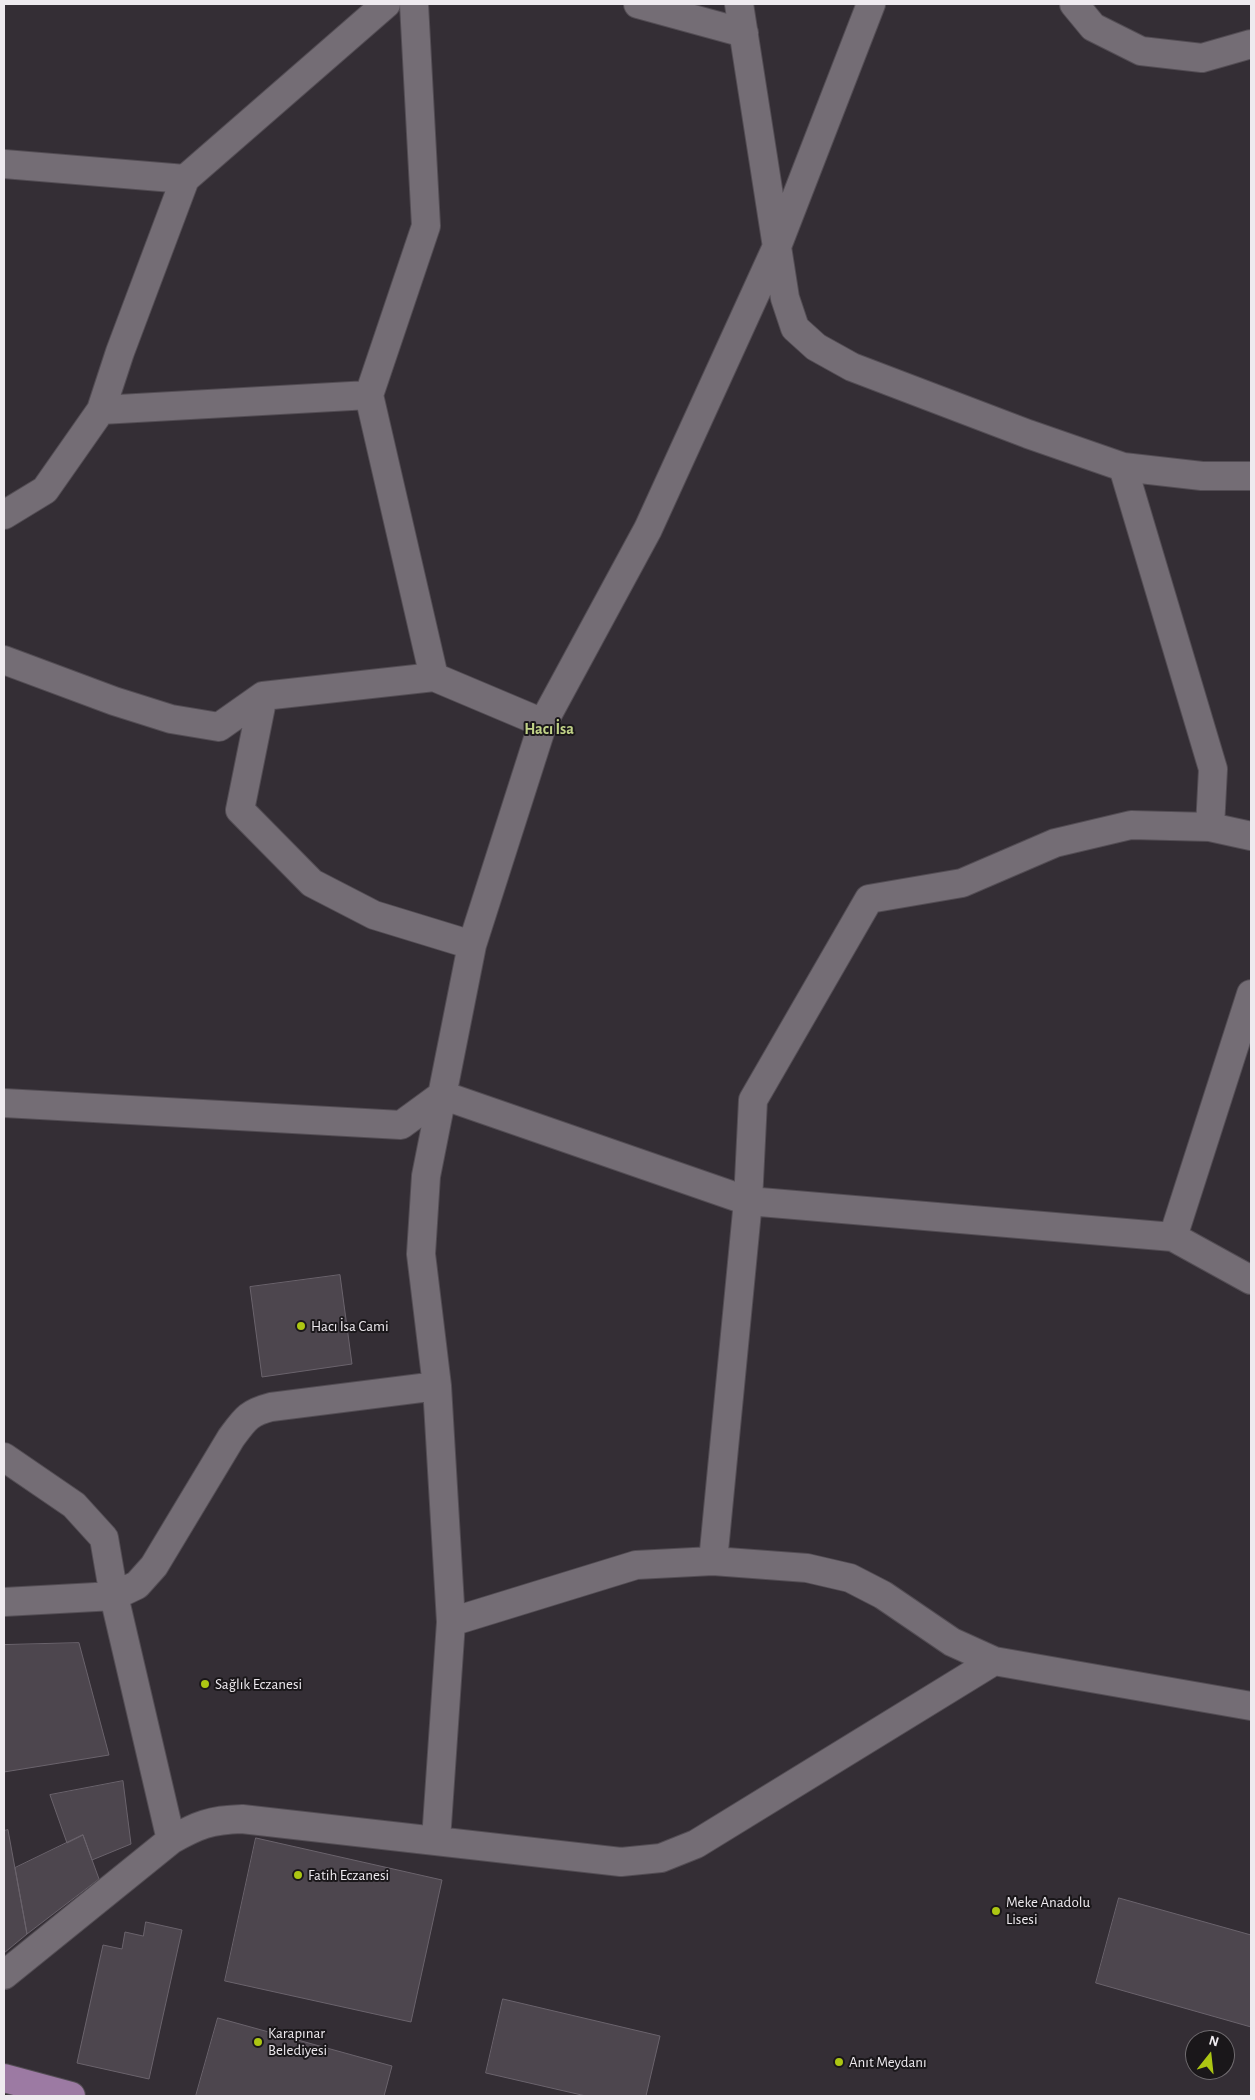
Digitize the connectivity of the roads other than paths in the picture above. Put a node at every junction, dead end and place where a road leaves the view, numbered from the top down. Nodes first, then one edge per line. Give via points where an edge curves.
1 (386, 4) edge
2 (414, 4) edge
3 (638, 4) edge
4 (740, 4) edge
5 (871, 4) edge
6 (1074, 4) edge
7 (744, 33) junction
8 (1251, 44) edge
9 (4, 164) edge
10 (185, 179) junction
11 (778, 244) junction
12 (369, 395) junction
13 (101, 410) junction
14 (1123, 467) junction
15 (1251, 476) edge
16 (4, 515) edge
17 (4, 660) edge
18 (434, 677) junction
19 (263, 696) junction
20 (543, 722) junction
21 (1210, 827) junction
22 (1251, 836) edge
23 (472, 944) junction
24 (1251, 994) edge
25 (442, 1095) junction
26 (4, 1103) edge
27 (748, 1201) junction
28 (1173, 1237) junction
29 (1251, 1280) edge
30 (437, 1386) junction
31 (4, 1457) edge
32 (713, 1561) junction
33 (114, 1596) junction
34 (4, 1602) edge
35 (451, 1622) junction
36 (994, 1661) junction
37 (1251, 1706) edge
38 (171, 1840) junction
39 (436, 1840) junction
40 (4, 1975) edge
41 (4, 2078) edge
42 (71, 2096) edge

1 - 10 street
2 - 12 street via 426,226
3 - 7 street
4 - 7 street
5 - 11 street
6 - 8 street via 1093,27 1141,51 1202,58
7 - 11 street
9 - 10 street
10 - 13 street
11 - 14 street via 785,298 795,328 816,347 852,367
11 - 20 street via 648,529
12 - 13 street
12 - 18 street
13 - 16 street via 45,490
14 - 15 street via 1202,476
14 - 21 street via 1212,768
17 - 19 street via 171,719 219,727
18 - 19 street
18 - 20 street
19 - 23 street via 240,810 312,883 374,915
20 - 23 street
21 - 22 street
21 - 27 street via 1131,825 1055,843 962,883 869,899 753,1100
23 - 25 street
24 - 28 street
25 - 26 street via 401,1125
25 - 27 street
25 - 30 street via 426,1176 421,1254
27 - 28 street
27 - 32 street
28 - 29 street
30 - 33 street via 256,1411 231,1438 154,1566 137,1585
30 - 35 street
31 - 33 street via 74,1505 104,1538
32 - 35 street via 636,1565
32 - 36 street via 807,1568 850,1578 883,1595 952,1642
33 - 34 street
33 - 38 street
35 - 39 street
36 - 37 street
36 - 39 street via 696,1844 661,1858 621,1862
38 - 39 street via 197,1825 242,1819
38 - 40 street
41 - 42 main road

